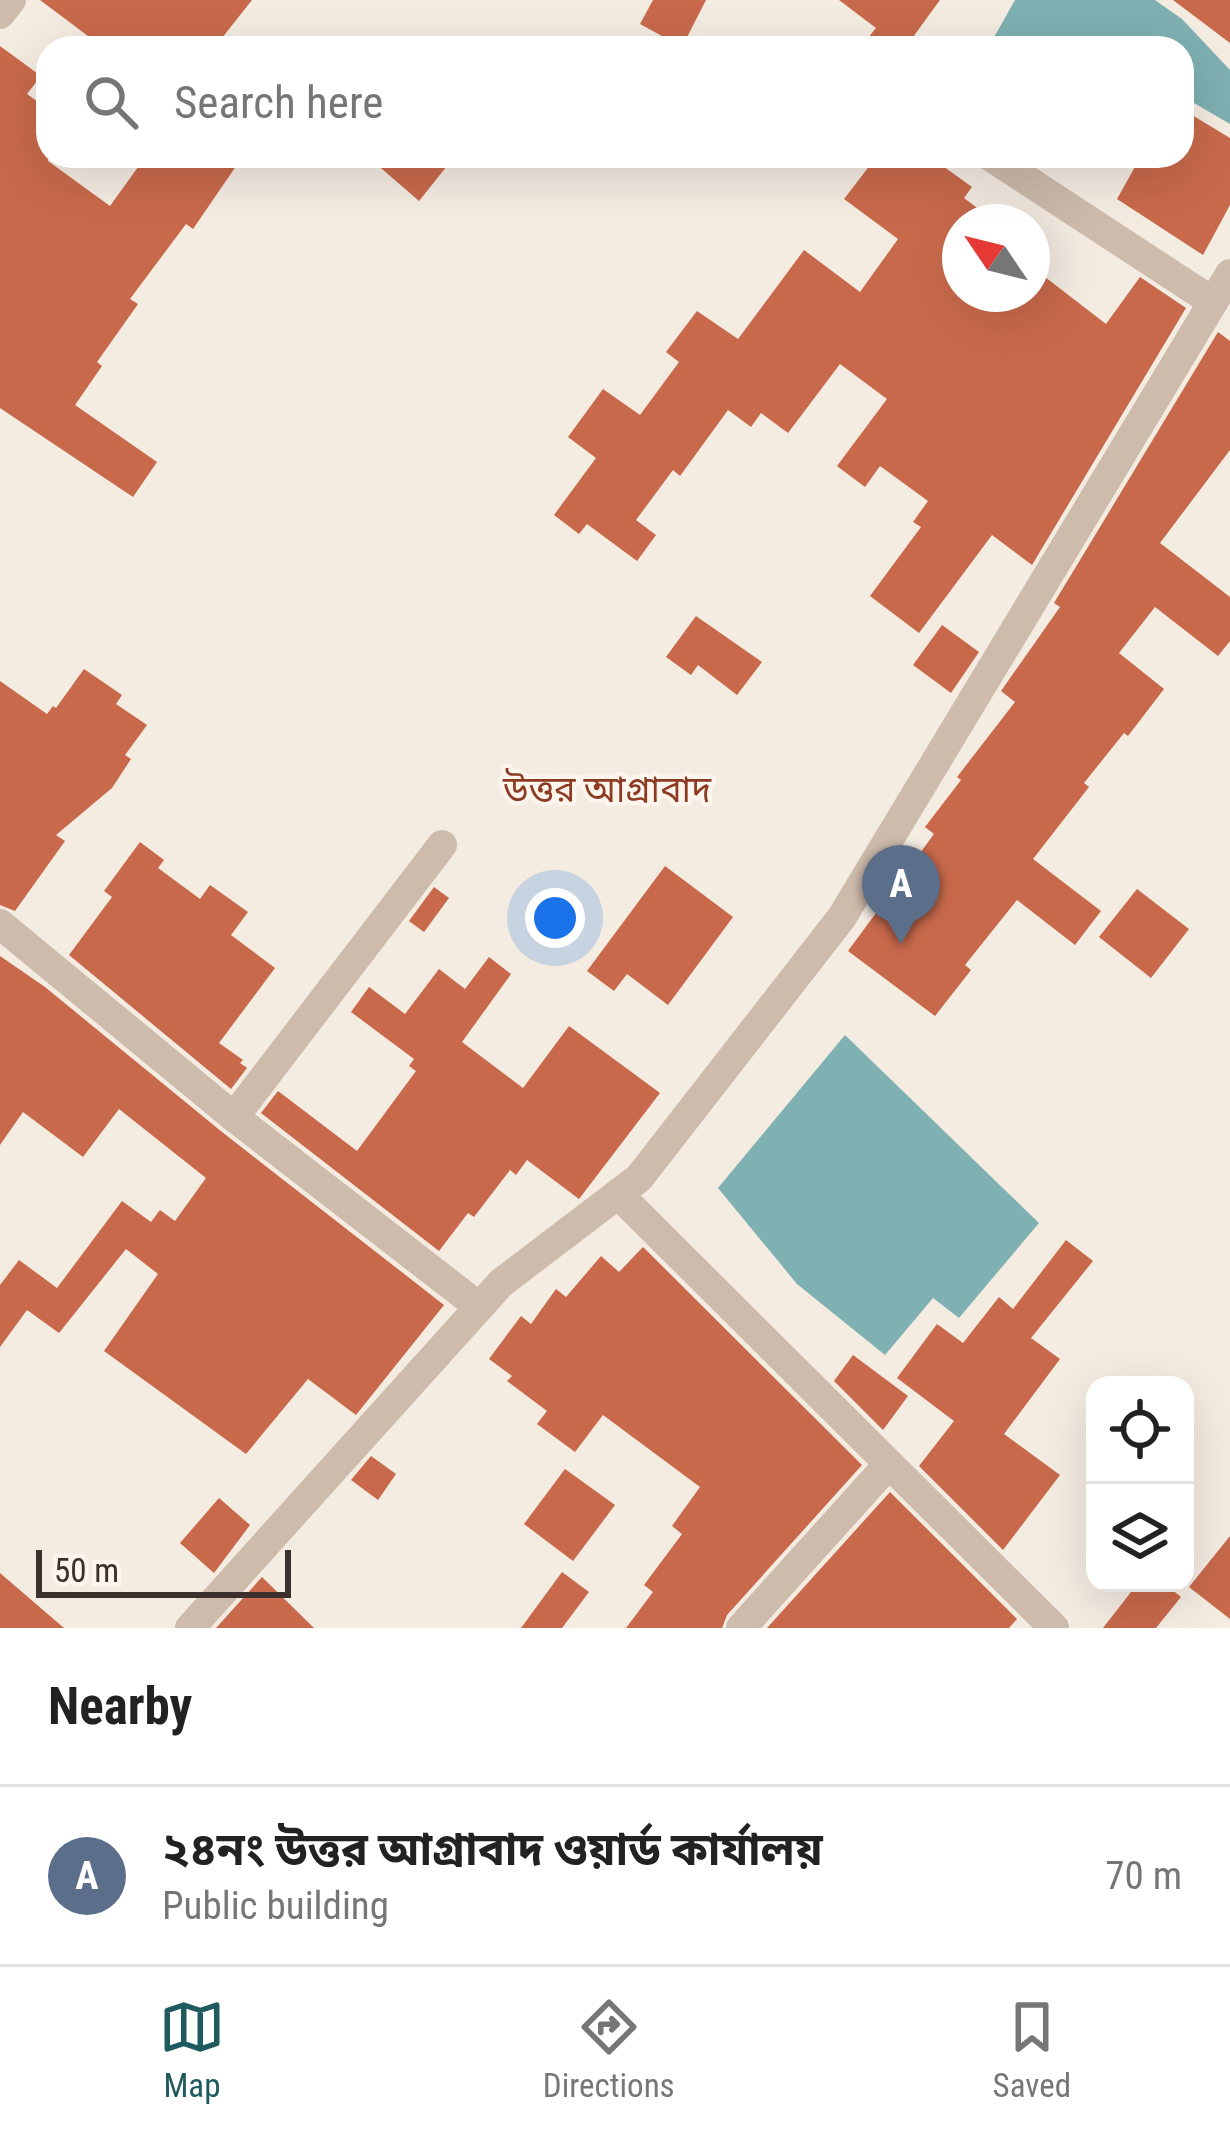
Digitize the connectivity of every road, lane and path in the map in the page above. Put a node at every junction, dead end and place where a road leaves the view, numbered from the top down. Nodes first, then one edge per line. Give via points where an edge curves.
1 (10, 0) edge
2 (0, 14) edge
3 (1008, 168) edge
4 (1230, 274) edge
5 (1213, 302) junction
6 (442, 845) dead end
7 (0, 923) edge
8 (234, 1117) junction
9 (618, 1194) junction
10 (478, 1306) junction
11 (888, 1465) junction
12 (190, 1628) edge
13 (741, 1628) edge
14 (1054, 1628) edge

1 - 2 street
3 - 5 street
4 - 5 street
5 - 9 street via 842,917 639,1178
6 - 8 street
7 - 8 street
8 - 10 street
9 - 10 street
9 - 11 street
10 - 12 street
11 - 13 street
11 - 14 street

